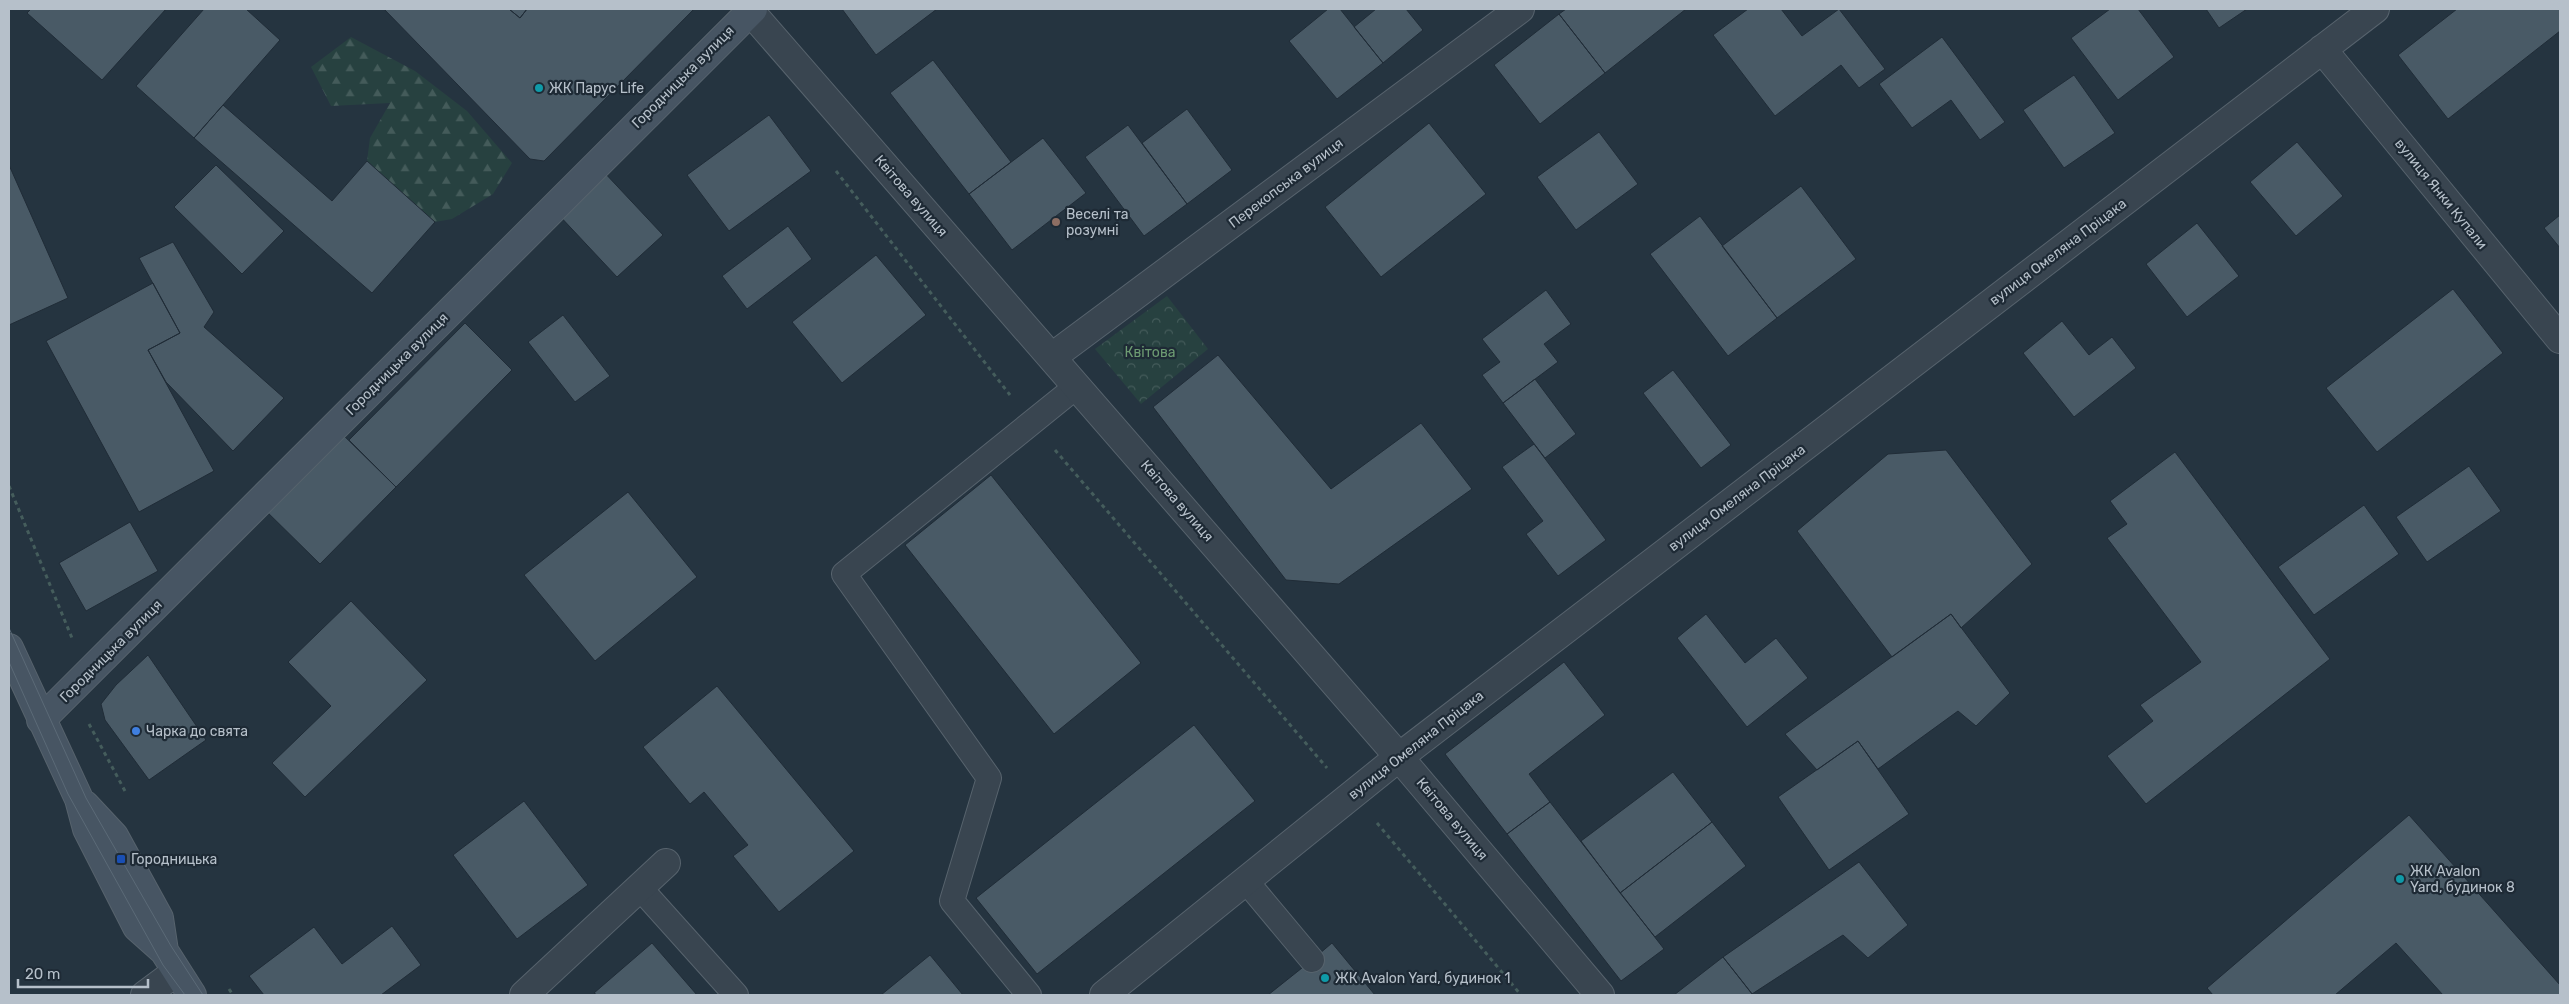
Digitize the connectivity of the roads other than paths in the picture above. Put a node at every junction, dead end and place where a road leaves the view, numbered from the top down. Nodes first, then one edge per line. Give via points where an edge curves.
1 (1520, 9) edge
2 (2375, 9) edge
3 (752, 10) edge
4 (2322, 49) junction
5 (2560, 339) edge
6 (1052, 357) junction
7 (1077, 386) junction
8 (9, 648) edge
9 (40, 720) junction
10 (1399, 757) junction
11 (666, 863) dead end
12 (1246, 881) junction
13 (640, 888) junction
14 (1312, 960) dead end
15 (170, 961) junction
16 (145, 995) edge
17 (192, 995) edge
18 (524, 995) edge
19 (736, 995) edge
20 (1029, 995) edge
21 (1104, 995) edge
22 (1600, 995) edge

1 - 6 street, Перекопська вулиця
2 - 4 street, вулиця Омеляна Пріцака
3 - 6 street, Квітова вулиця
3 - 9 street, Городницька вулиця
4 - 5 street, вулиця Янки Купали
4 - 10 street, вулиця Омеляна Пріцака
6 - 7 street, Квітова вулиця
7 - 10 street, Квітова вулиця
7 - 20 lane via 844,574 989,778 952,901
8 - 9 street
9 - 15 street via 79,799 114,836 159,918
10 - 12 street, вулиця Омеляна Пріцака
10 - 22 street, Квітова вулиця
11 - 13 street
12 - 14 lane
12 - 21 street, вулиця Омеляна Пріцака
13 - 18 street
13 - 19 lane
15 - 16 street
15 - 17 street

